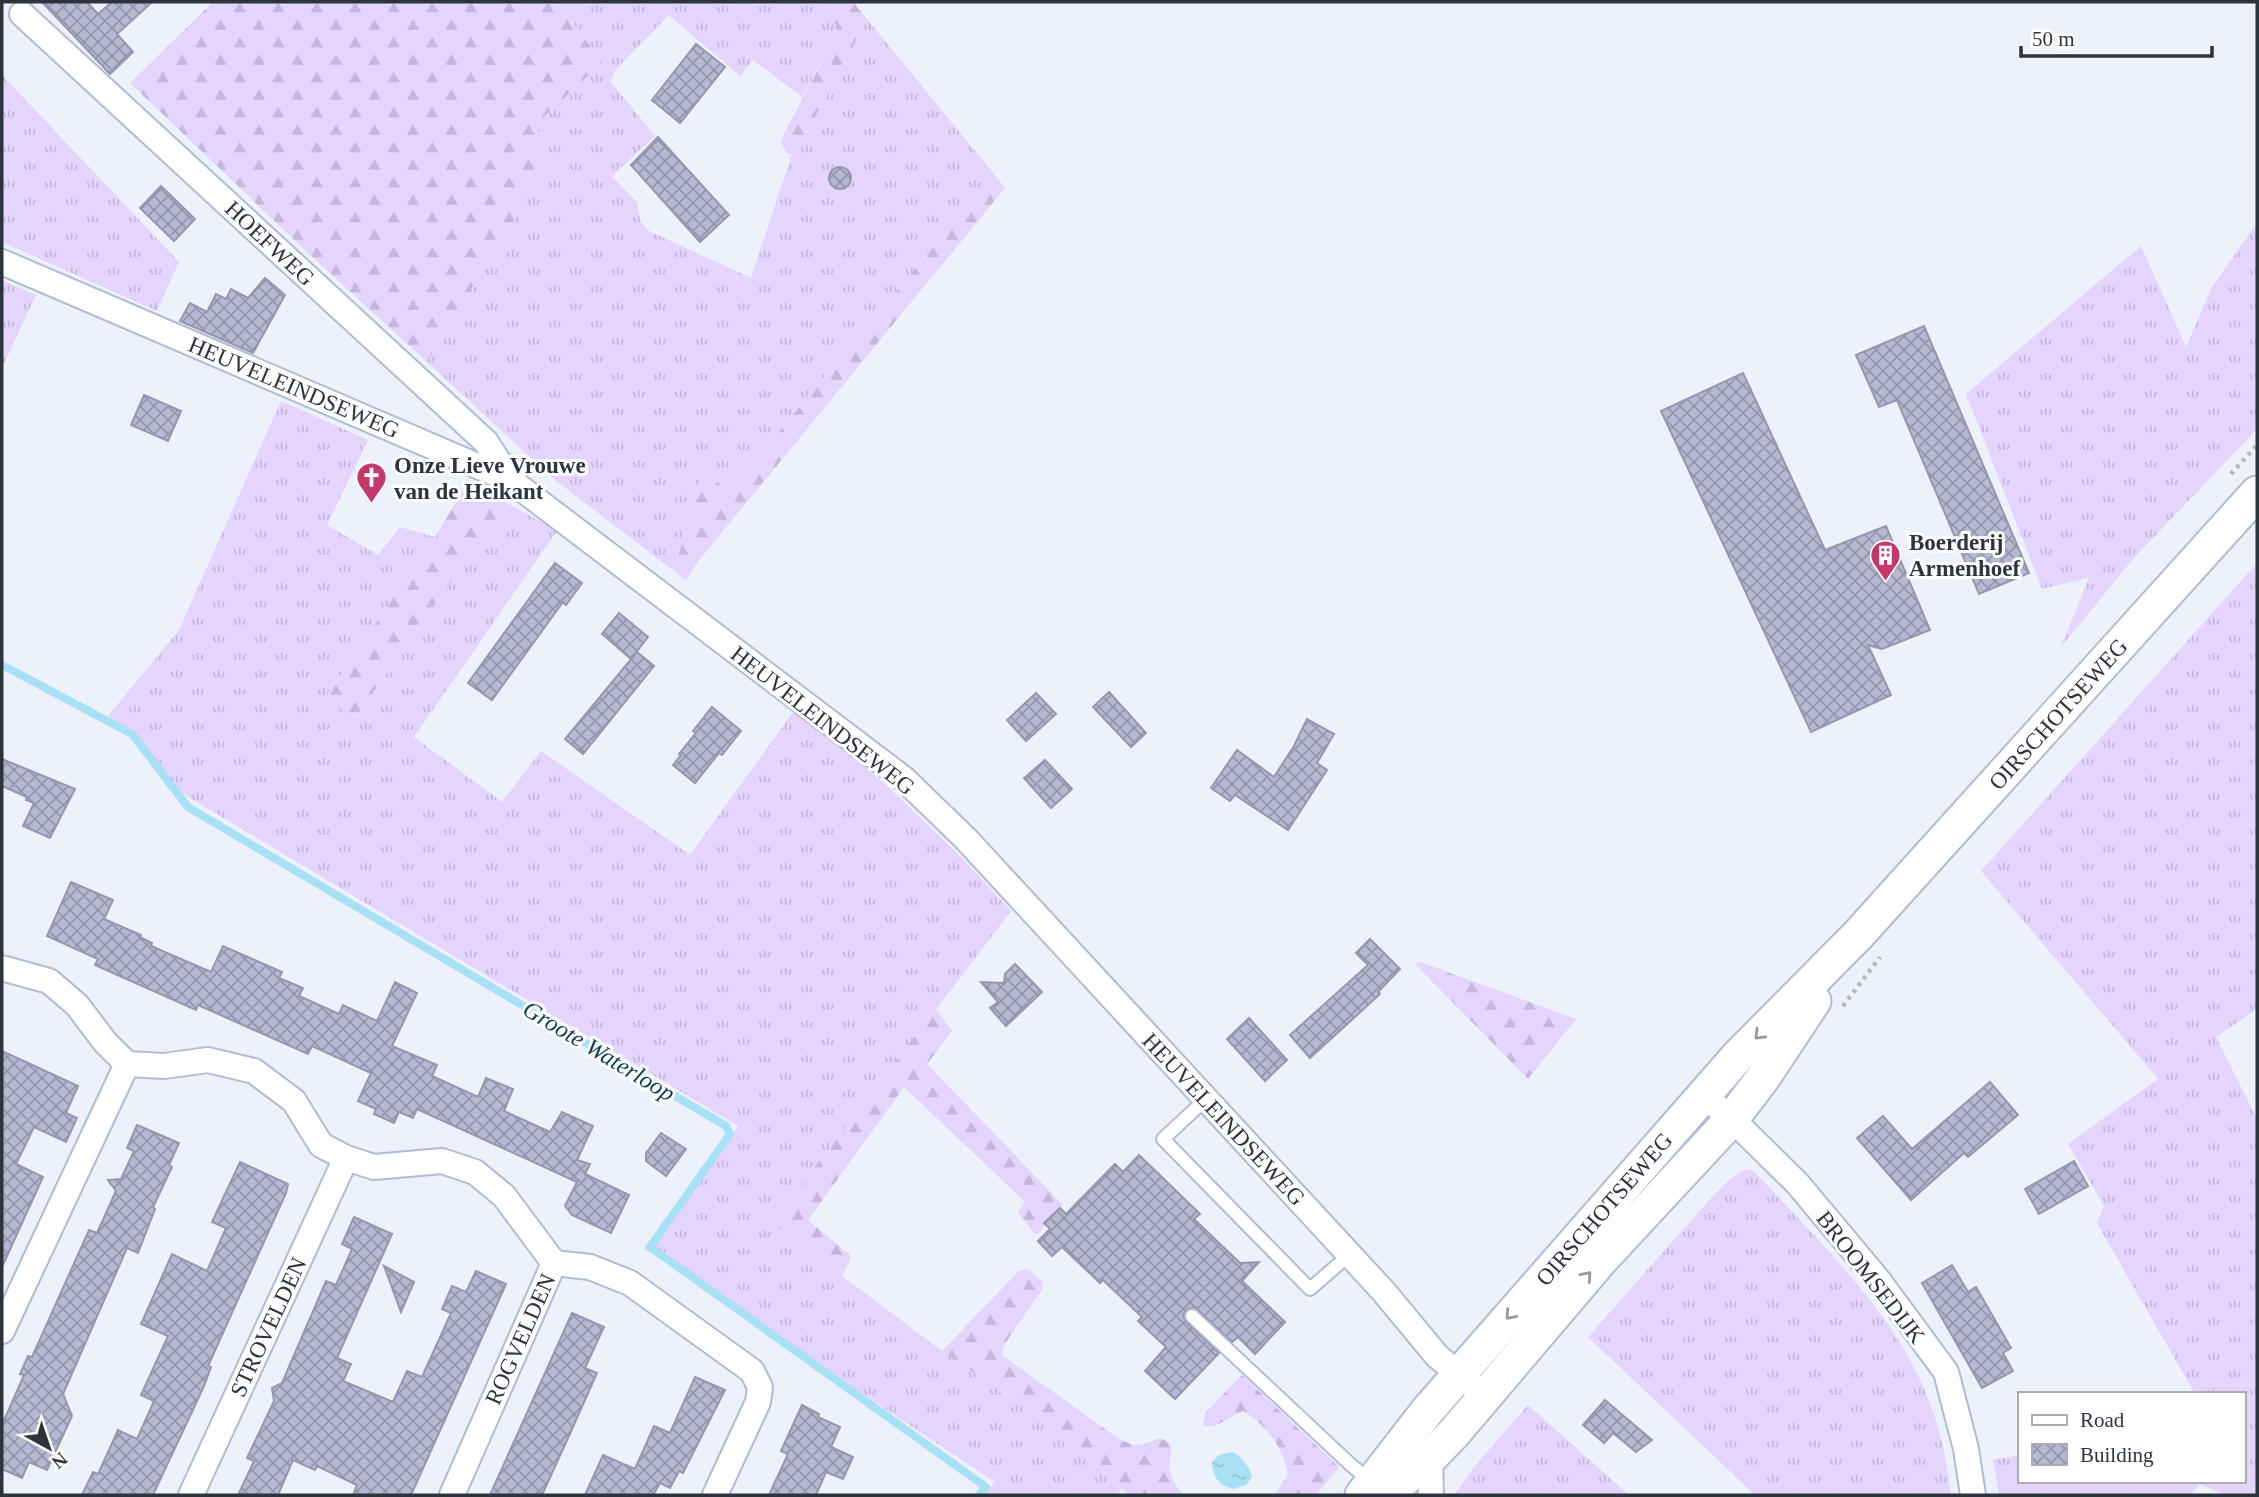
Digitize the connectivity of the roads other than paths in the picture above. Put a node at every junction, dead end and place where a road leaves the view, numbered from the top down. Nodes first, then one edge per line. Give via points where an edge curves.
1 (22, 14) dead end
2 (2, 262) edge
3 (510, 480) junction
4 (2257, 494) edge
5 (1858, 934) junction
6 (2, 968) edge
7 (127, 1064) junction
8 (1704, 1096) junction
9 (1206, 1099) junction
10 (1731, 1120) junction
11 (345, 1158) junction
12 (1349, 1255) junction
13 (554, 1264) junction
14 (1192, 1316) dead end
15 (2, 1331) edge
16 (1459, 1375) junction
17 (1484, 1396) junction
18 (1430, 1458) junction
19 (1376, 1492) edge
20 (191, 1495) edge
21 (452, 1495) edge
22 (715, 1495) edge
23 (1431, 1495) edge
24 (1973, 1495) edge

1 - 3 street, HOEFWEG via 486,442
2 - 3 street, HEUVELEINDSEWEG
3 - 9 street, HEUVELEINDSEWEG via 904,779 966,839
4 - 5 main road, OIRSCHOTSEWEG
5 -> 8 main road, OIRSCHOTSEWEG
5 - 10 main road, OIRSCHOTSEWEG
6 - 7 street via 49,981 78,1004 104,1042
7 - 11 street, ROGVELDEN via 164,1066 208,1060 254,1071 294,1101 321,1145
7 - 15 street
8 - 10 street, BROOMSEDIJK
8 -> 16 main road, OIRSCHOTSEWEG
9 - 12 street, HEUVELEINDSEWEG
9 - 12 lane via 1163,1139 1310,1290
17 -> 10 main road, OIRSCHOTSEWEG via 1600,1261
10 - 24 street, BROOMSEDIJK via 1797,1184 1879,1281 1946,1372
11 - 13 street, ROGVELDEN via 374,1167 442,1161 475,1172 504,1196
11 - 20 street, STROVELDEN
12 - 16 street, HEUVELEINDSEWEG
13 - 21 street, ROGVELDEN
13 - 22 street via 590,1267 630,1283 752,1371 760,1387 758,1402
14 - 19 lane
16 - 17 street, HEUVELEINDSEWEG
16 - 19 main road, OIRSCHOTSEWEG via 1428,1410
17 - 18 main road, OIRSCHOTSEWEG
18 - 19 main road, OIRSCHOTSEWEG
18 - 23 street

